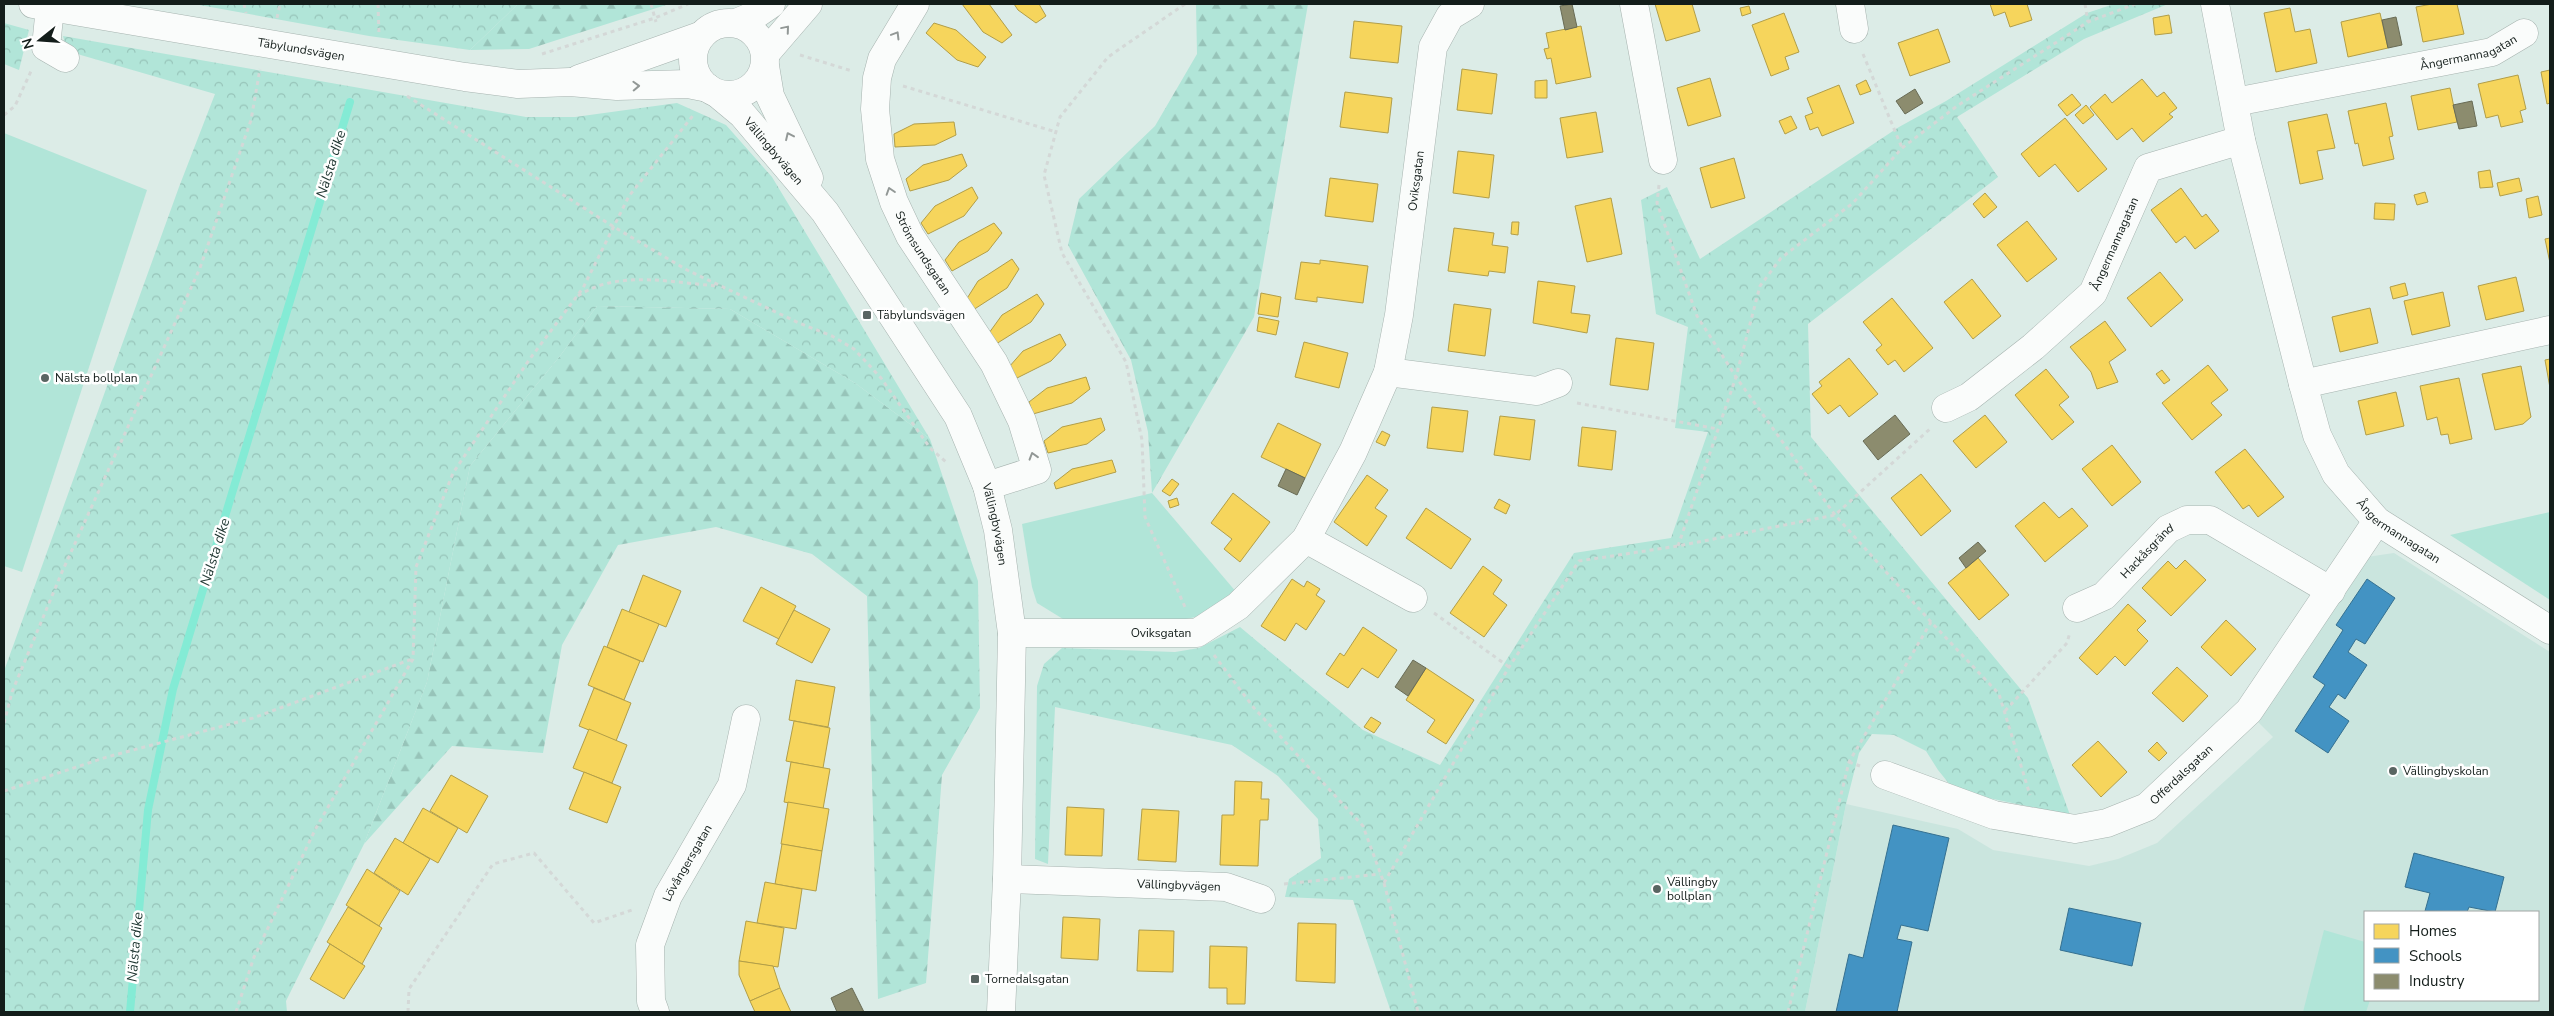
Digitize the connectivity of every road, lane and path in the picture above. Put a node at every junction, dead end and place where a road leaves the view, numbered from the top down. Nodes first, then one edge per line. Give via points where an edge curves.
1 (280, 4) edge
2 (378, 4) edge
3 (688, 4) edge
4 (771, 4) edge
5 (808, 4) edge
6 (915, 4) edge
7 (1185, 4) edge
8 (1470, 4) edge
9 (1634, 4) edge
10 (2085, 4) edge
11 (2135, 4) edge
12 (2215, 4) edge
13 (42, 5) edge
14 (1852, 17) edge
15 (2088, 22) junction
16 (736, 23) junction
17 (276, 24) dead end
18 (2524, 32) dead end
19 (700, 36) junction
20 (379, 42) dead end
21 (55, 52) joint
22 (798, 55) dead end
23 (538, 56) dead end
24 (765, 60) junction
25 (261, 64) dead end
26 (877, 78) junction
27 (570, 82) junction
28 (672, 85) junction
29 (713, 91) junction
30 (404, 95) dead end
31 (2235, 102) junction
32 (4, 115) edge
33 (1056, 132) junction
34 (2241, 140) junction
35 (1902, 148) junction
36 (1663, 160) joint
37 (825, 212) junction
38 (614, 227) junction
39 (721, 286) junction
40 (576, 298) junction
41 (2550, 330) edge
42 (1388, 372) junction
43 (1736, 377) junction
44 (1558, 384) joint
45 (2303, 384) junction
46 (1946, 408) joint
47 (1718, 429) junction
48 (948, 464) dead end
49 (987, 486) junction
50 (1835, 515) junction
51 (2377, 521) junction
52 (1306, 539) junction
53 (1678, 546) junction
54 (2331, 591) junction
55 (1413, 598) joint
56 (2077, 608) joint
57 (1931, 622) junction
58 (2550, 630) edge
59 (1197, 632) junction
60 (1012, 633) junction
61 (413, 659) junction
62 (1509, 667) junction
63 (2004, 712) junction
64 (746, 719) dead end
65 (4, 723) edge
66 (1885, 775) dead end
67 (4, 790) edge
68 (2038, 824) junction
69 (1380, 874) junction
70 (1007, 879) junction
71 (1384, 883) junction
72 (668, 896) junction
73 (1261, 899) joint
74 (236, 1012) edge
75 (408, 1012) edge
76 (655, 1012) edge
77 (1000, 1012) edge
78 (1418, 1012) edge
79 (1788, 1012) edge

1 - 17 path
2 - 20 path
3 - 23 path
4 - 16 street
24 -> 5 street
26 -> 6 street, Strömsundsgatan via 882,59
7 - 33 path via 1108,57 1060,117
8 - 42 street, Oviksgatan via 1450,16 1433,47
9 - 36 street
10 - 15 path
11 - 15 path
12 - 31 street, Ångermannagatan
13 - 21 street
13 - 27 street, Täbylundsvägen via 465,77 518,84
14 - 35 path
15 - 35 path via 1957,106
16 - 19 street via 718,24
16 - 24 street via 753,32 761,42
18 - 31 street, Ångermannagatan via 2492,52
19 - 27 street, Täbylundsvägen
19 - 29 street via 693,64 700,80
21 - 32 path via 29,73 15,106
22 - 26 path
24 - 29 street via 760,78 752,88 730,95
37 -> 24 street, Vällingbyvägen via 770,96
25 - 65 path via 251,120 200,268 62,572 12,692
26 - 33 path
49 -> 26 street, Strömsundsgatan via 1037,470 1022,421 994,363 910,236 894,202 880,159 875,109
27 -> 28 street, Täbylundsvägen via 617,86
28 - 29 street, Täbylundsvägen via 688,84
28 - 38 path via 696,112 629,196
29 - 37 street, Vällingbyvägen via 742,114
30 - 38 path
31 - 34 street, Ångermannagatan
33 - 59 path via 1044,175 1062,253 1126,362 1142,440 1146,517
34 - 45 street, Ångermannagatan
34 - 46 street, Ångermannagatan via 2148,168 2093,293 2033,348 1969,397
35 - 43 path via 1853,203 1780,258 1760,286
36 - 43 path via 1657,203 1697,316
37 - 49 street, Vällingbyvägen via 958,416
38 - 39 path
38 - 40 path
39 - 40 path via 634,280 608,282
39 - 48 path via 854,349 881,378 930,448
40 - 61 path via 528,360 453,473 416,566
41 - 45 street
42 - 44 street via 1537,391
42 - 52 street, Oviksgatan via 1353,452
43 - 47 path
43 - 50 path
44 - 47 path via 1579,405
45 - 51 street, Ångermannagatan via 2317,435 2336,474
46 - 50 path via 1928,431
47 - 53 path
49 - 60 street, Vällingbyvägen via 998,530
50 - 53 path
50 - 57 path
51 - 54 street, Offerdalsgatan
51 - 58 street, Ångermannagatan
52 - 55 street
52 - 59 street, Oviksgatan via 1238,606
53 - 62 path via 1579,562
54 - 56 street, Hackåsgränd via 2210,520 2187,520 2168,529 2104,596
54 - 68 street, Offerdalsgatan via 2249,711 2147,807 2106,823 2075,829
55 - 62 path
56 - 63 path via 2068,643
57 - 63 path via 1999,694
57 - 79 path via 1849,762
59 - 60 street, Oviksgatan
59 - 69 path via 1254,708 1362,826
60 - 70 street, Vällingbyvägen
61 - 67 path via 253,718
61 - 74 path via 316,828 254,957
62 - 71 path
63 - 68 path
64 - 72 street, Lövångersgatan via 732,785
66 - 68 street, Offerdalsgatan via 1994,815
69 - 71 path
69 - 73 path via 1280,884
70 - 73 street, Vällingbyvägen via 1226,887
70 - 77 street, Vällingbyvägen
71 - 78 path
72 - 75 path via 594,923 534,853 493,864 408,989
72 - 76 street, Lövångersgatan via 650,945 651,1001

